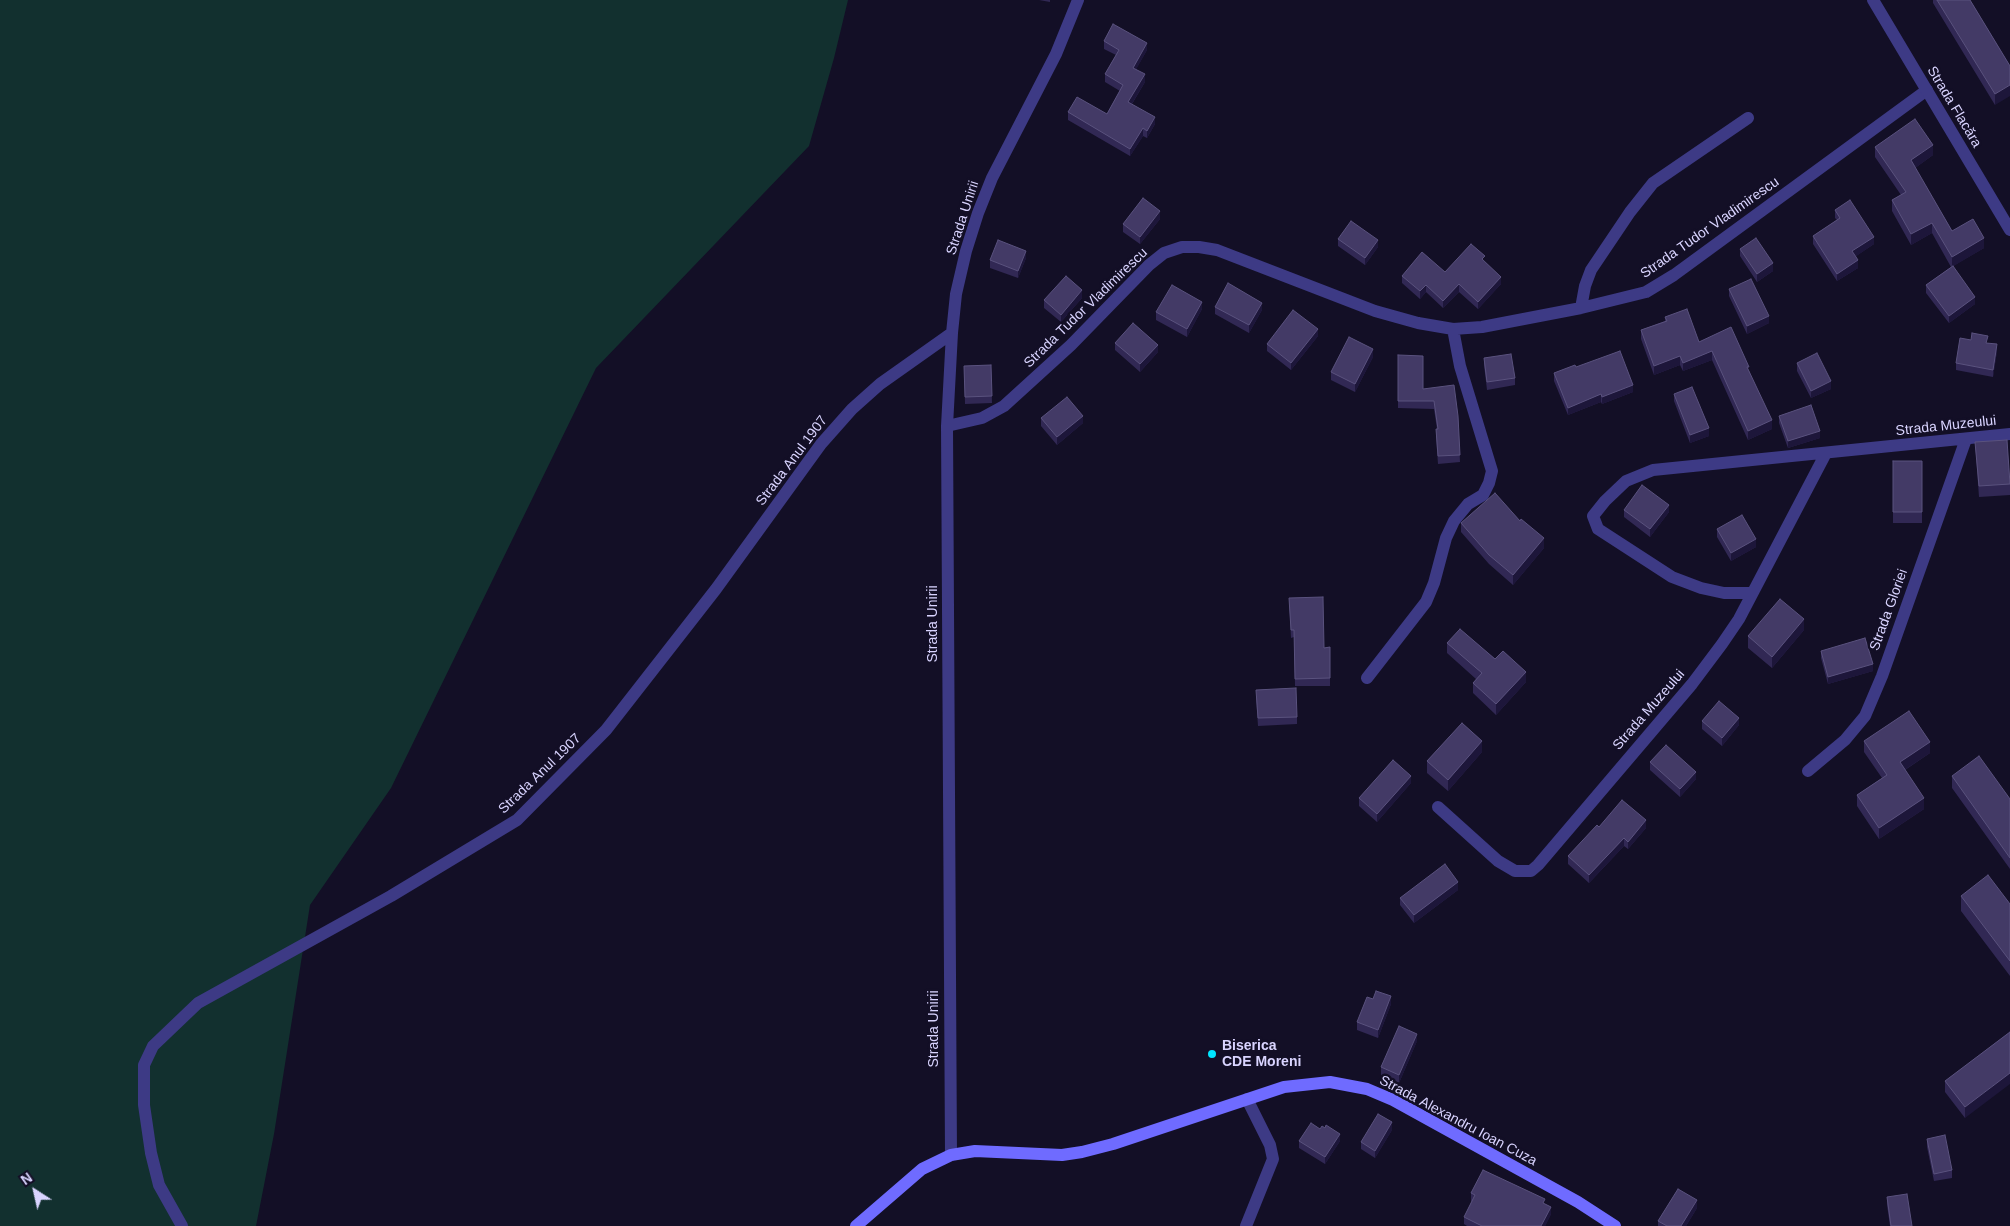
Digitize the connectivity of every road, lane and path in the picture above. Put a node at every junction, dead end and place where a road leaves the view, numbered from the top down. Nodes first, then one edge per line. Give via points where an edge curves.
1 (1078, 0) edge
2 (1873, 0) edge
3 (1927, 90) junction
4 (1748, 118) dead end
5 (2010, 230) edge
6 (1581, 308) junction
7 (1453, 329) junction
8 (952, 333) junction
9 (948, 426) junction
10 (2010, 434) edge
11 (1966, 439) junction
12 (1826, 453) junction
13 (1751, 593) junction
14 (1367, 678) dead end
15 (1808, 771) dead end
16 (1438, 807) dead end
17 (1247, 1099) junction
18 (951, 1155) junction
19 (182, 1226) edge
20 (856, 1226) edge
21 (1246, 1226) edge
22 (1615, 1226) edge

1 - 8 street, Strada Unirii via 1056,54 992,178 978,213 956,294
2 - 3 street, Strada Flacăra
3 - 5 street, Strada Flacăra
3 - 6 street, Strada Tudor Vladimirescu via 1658,286
4 - 6 street via 1653,183 1591,270
6 - 7 street, Strada Tudor Vladimirescu via 1482,327
7 - 9 street, Strada Tudor Vladimirescu via 1375,311 1217,250 1182,247 1164,252 1071,345 1004,406 982,418
7 - 14 street via 1460,366 1492,471 1482,495 1468,504 1454,521 1426,602
8 - 9 street, Strada Unirii
8 - 19 street, Strada Anul 1907 via 880,384 820,444 716,589 606,730 517,820 390,896 198,1003 153,1046 144,1065 144,1105 151,1153 160,1185
9 - 18 street, Strada Unirii
10 - 11 street, Strada Muzeului
11 - 12 street, Strada Muzeului
11 - 15 street, Strada Gloriei via 1865,716 1845,740
12 - 13 street, Strada Muzeului
12 - 13 street, Strada Muzeului via 1653,470 1626,481 1593,516 1598,529 1672,577 1724,593
13 - 16 street, Strada Muzeului via 1739,619 1692,684 1530,871 1515,872 1498,861
17 - 18 main road, Strada Alexandru Ioan Cuza via 1082,1152 1062,1155 975,1151
17 - 21 street via 1270,1145 1273,1159
17 - 22 main road, Strada Alexandru Ioan Cuza via 1306,1083 1330,1082 1367,1089 1393,1100 1578,1202
18 - 20 main road via 922,1169

